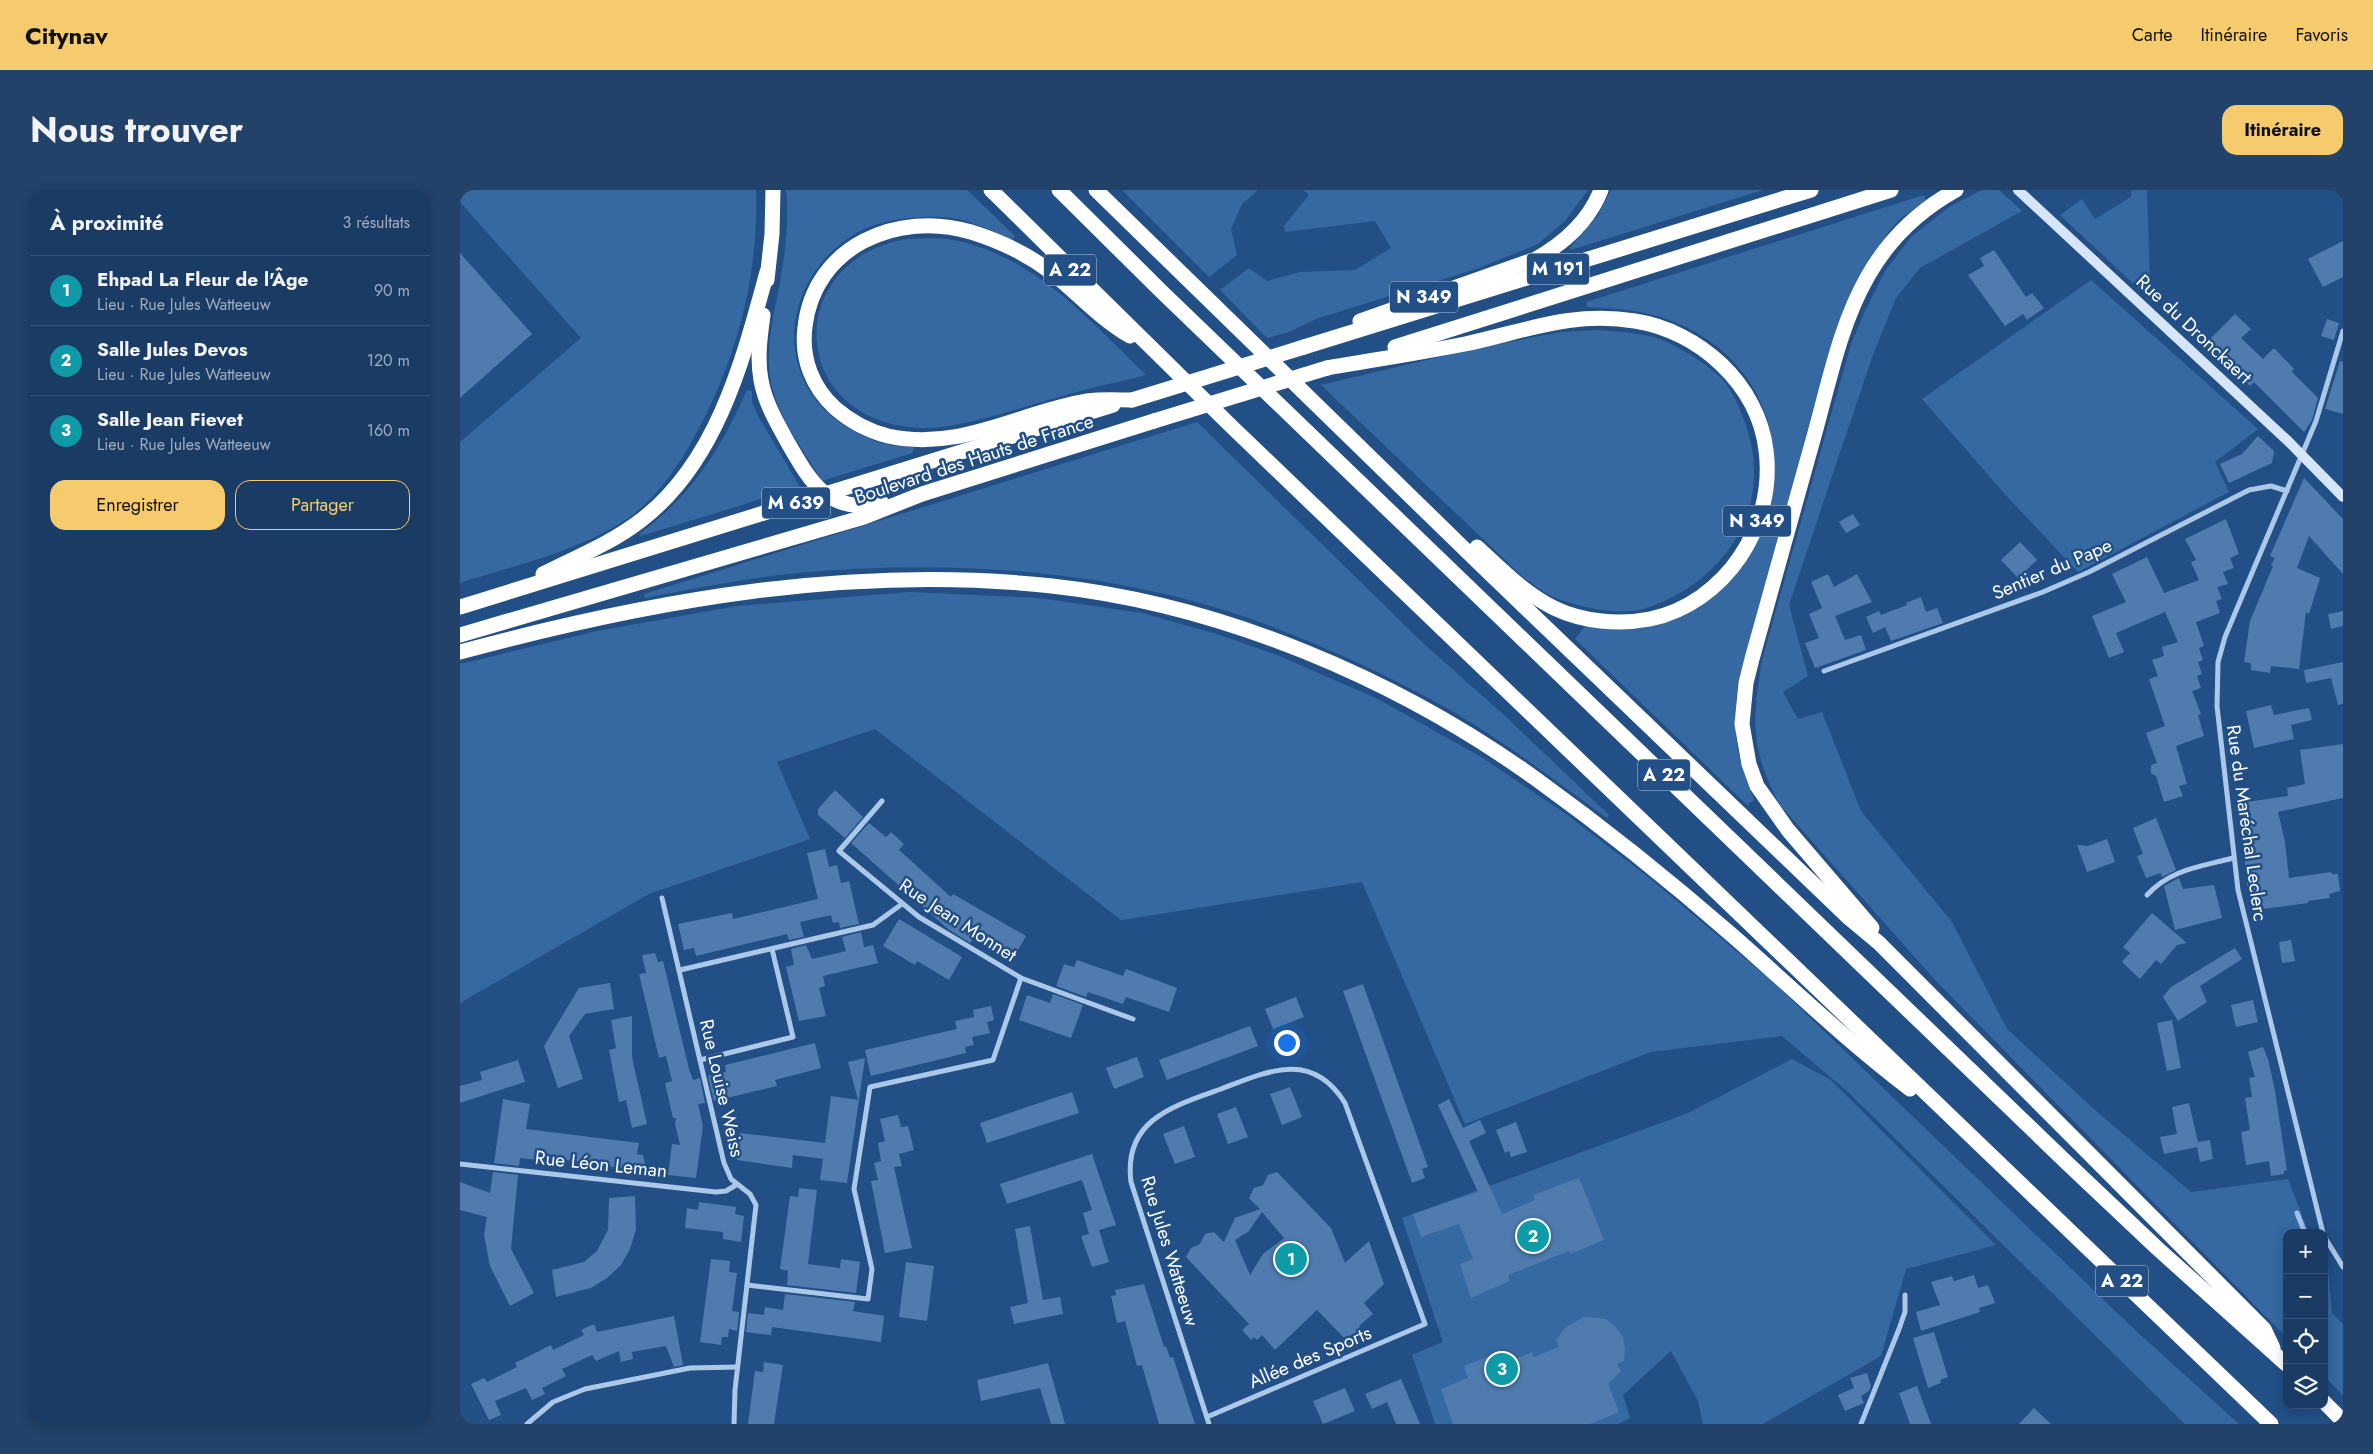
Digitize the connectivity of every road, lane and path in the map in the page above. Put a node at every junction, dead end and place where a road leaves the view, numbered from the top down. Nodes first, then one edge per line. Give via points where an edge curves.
1 (773, 190) edge
2 (991, 190) edge
3 (1059, 190) edge
4 (1096, 190) edge
5 (1104, 190) edge
6 (1601, 190) edge
7 (1811, 190) edge
8 (1891, 190) edge
9 (1956, 190) edge
10 (2018, 190) edge
11 (1148, 241) junction
12 (768, 272) junction
13 (2343, 331) edge
14 (1304, 346) junction
15 (1151, 348) junction
16 (1327, 368) junction
17 (1132, 400) junction
18 (1154, 421) joint
19 (1349, 435) junction
20 (2302, 455) junction
21 (2287, 491) junction
22 (824, 494) junction
23 (922, 494) junction
24 (2343, 498) edge
25 (506, 593) junction
26 (460, 607) edge
27 (460, 635) edge
28 (460, 652) edge
29 (1824, 671) dead end
30 (882, 801) dead end
31 (2233, 858) junction
32 (2147, 895) dead end
33 (662, 898) dead end
34 (902, 904) junction
35 (1879, 943) junction
36 (772, 949) junction
37 (680, 970) junction
38 (1021, 978) junction
39 (1133, 1020) dead end
40 (700, 1060) junction
41 (1973, 1137) junction
42 (460, 1164) edge
43 (736, 1185) junction
44 (2323, 1229) edge
45 (2328, 1241) edge
46 (2343, 1267) edge
47 (747, 1284) junction
48 (1905, 1295) dead end
49 (1425, 1324) joint
50 (2276, 1354) junction
51 (2286, 1364) edge
52 (737, 1367) junction
53 (2328, 1406) edge
54 (1207, 1417) junction
55 (2343, 1421) edge
56 (527, 1424) edge
57 (734, 1424) edge
58 (1209, 1424) edge
59 (1861, 1424) edge
60 (2271, 1424) edge

1 - 12 highway
2 - 15 highway, A 22
3 - 50 highway, A 22 via 2059,1155
4 - 11 highway
5 - 11 highway
6 - 14 highway, N 349 via 1573,233 1536,259 1390,308
7 - 14 highway, M 191
8 - 16 highway, M 191
9 - 35 highway via 1928,208 1895,237 1880,256 1856,299 1837,353 1746,683 1744,744 1758,786 1788,830 1871,925
10 - 20 main road, Rue du Dronckaert
11 - 19 highway
12 - 22 highway via 760,346 763,389 776,421 806,474
12 - 25 highway via 742,360 726,400 697,456 671,492 652,512 617,537
13 - 20 street, Rue du Maréchal Leclerc via 2316,421
14 - 17 highway, M 191, bridge
15 - 17 highway via 1110,324 1041,265 1000,243 959,229 919,226 869,239 839,258 822,276 812,296 804,344 812,377 837,410 874,432 930,440 977,433 1088,401
15 - 41 highway, A 22
16 - 18 highway, M 191, bridge
16 - 19 highway, N 349 via 1466,344 1531,326 1570,320 1619,319 1658,326 1695,343 1714,357 1743,390 1756,416 1766,450 1765,494 1754,530 1741,557 1714,588 1694,603 1675,612 1636,622 1596,620 1556,609 1528,591
17 - 22 highway, Boulevard des Hauts de France / M 639
18 - 23 highway, Boulevard des Hauts de France / M 639
19 - 35 highway via 1849,918
20 - 21 street, Rue du Maréchal Leclerc
20 - 24 main road, Rue du Dronckaert
21 - 29 street, Sentier du Pape via 2270,486 2249,490 2043,592
21 - 31 street, Rue du Maréchal Leclerc via 2233,618 2218,662 2217,706
22 - 23 highway via 845,504 863,506
22 - 25 highway, Boulevard des Hauts de France / M 639
23 - 27 highway, Boulevard des Hauts de France / M 639 via 864,517
25 - 26 highway, Boulevard des Hauts de France / M 639
28 - 41 highway via 573,623 658,606 755,591 849,582 968,580 1048,586 1109,595 1219,622 1304,652 1389,690 1430,711 1509,760 1655,870 1877,1063
30 - 34 street, Rue Jean Monnet via 839,851
31 - 32 street via 2172,874
31 - 44 street, Rue du Maréchal Leclerc via 2247,934
33 - 37 street, Rue Louise Weiss
34 - 36 street via 873,925
34 - 38 street, Rue Jean Monnet
35 - 50 highway via 2264,1328
36 - 37 street
36 - 40 street via 793,1036
37 - 40 street, Rue Louise Weiss
38 - 39 street, Rue Jean Monnet
38 - 47 street via 993,1060 870,1087 854,1189 872,1269 868,1299
40 - 43 street, Rue Louise Weiss via 724,1163
41 - 60 highway, A 22
42 - 43 street, Rue Léon Leman via 716,1192
43 - 47 street, Rue Louise Weiss via 750,1194 756,1205
45 - 46 street, Rue du Maréchal Leclerc
47 - 52 street, Rue Louise Weiss
48 - 59 street via 1905,1312
49 - 54 street, Allée des Sports
49 - 54 street, Rue Jules Watteeuw via 1349,1112 1335,1089 1314,1074 1276,1069 1174,1105 1155,1117 1140,1133 1132,1153 1130,1174
50 - 51 highway, A 22
52 - 56 street via 690,1368 573,1392 548,1406
52 - 57 street, Rue Louise Weiss
53 - 55 highway
54 - 58 street, Rue Jules Watteeuw

